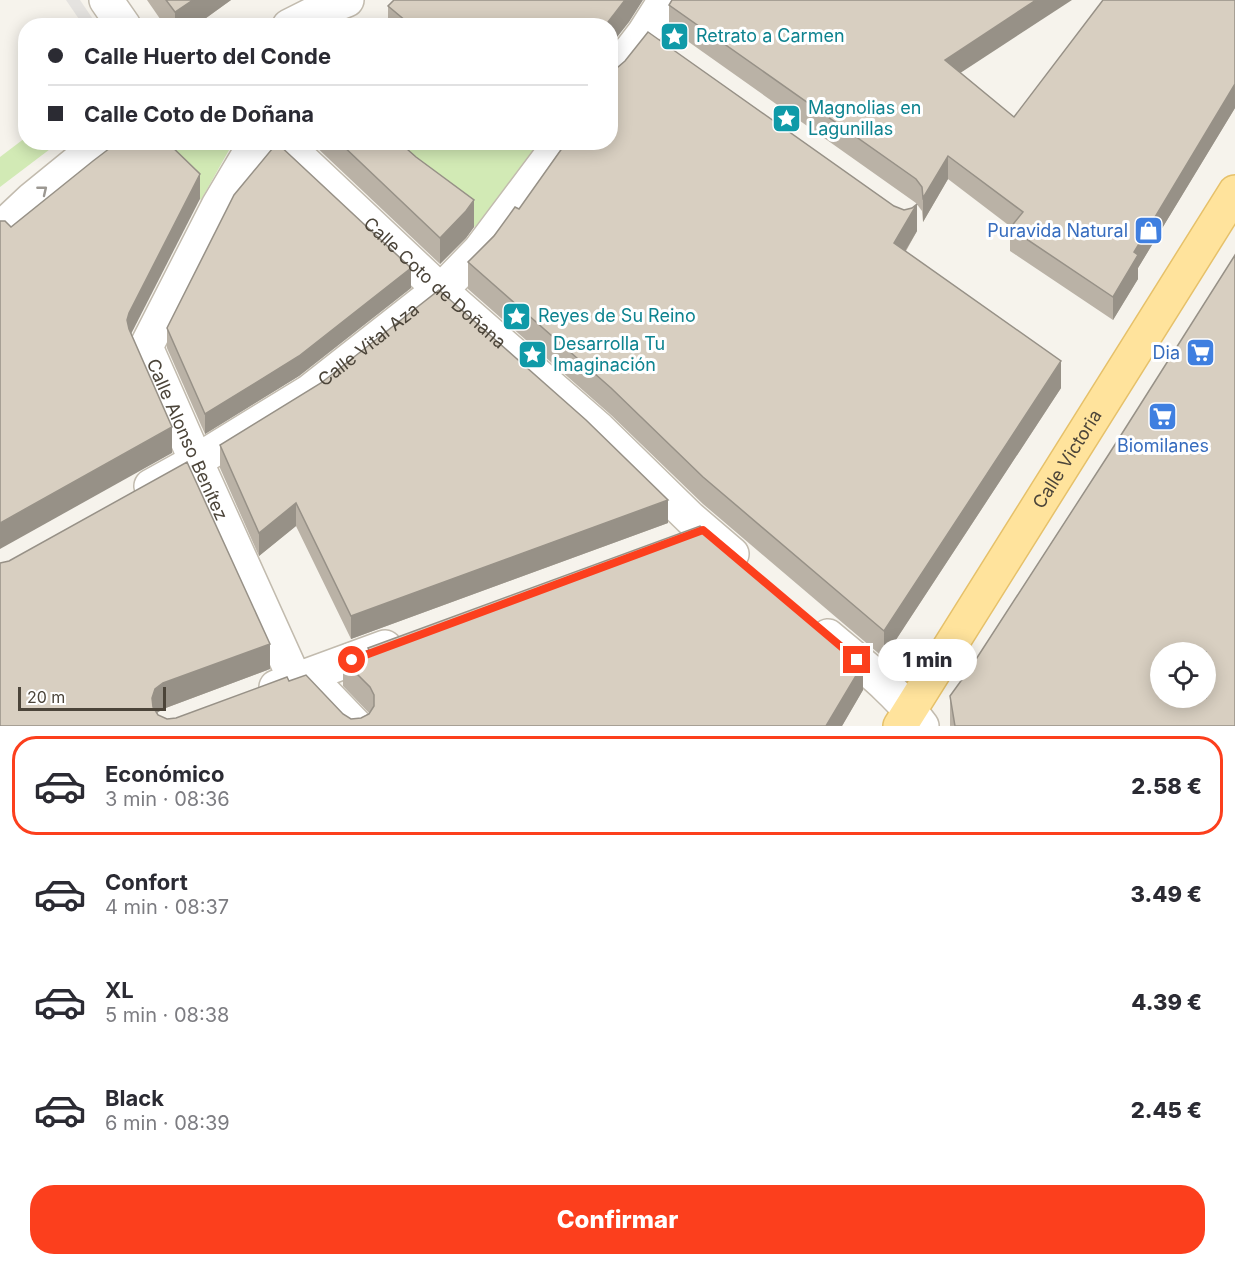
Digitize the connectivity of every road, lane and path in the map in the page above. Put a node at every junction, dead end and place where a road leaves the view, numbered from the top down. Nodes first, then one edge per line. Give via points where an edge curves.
1 (106, 0) edge
2 (347, 0) edge
3 (665, 0) edge
4 (308, 12) edge
5 (118, 18) edge
6 (644, 33) junction
7 (672, 52) edge
8 (618, 67) edge
9 (92, 150) edge
10 (251, 150) edge
11 (291, 150) edge
12 (555, 150) edge
13 (1235, 192) edge
14 (2, 223) edge
15 (438, 289) junction
16 (196, 461) junction
17 (124, 501) edge
18 (703, 530) junction
19 (670, 542) edge
20 (757, 575) edge
21 (802, 613) edge
22 (418, 635) edge
23 (302, 678) junction
24 (254, 695) edge
25 (911, 720) edge
26 (356, 726) edge

1 - 5 street
2 - 4 street
3 - 6 street
6 - 7 street
6 - 8 street
14 -> 9 street
10 - 16 street, Calle Alonso Benítez via 146,347
11 - 15 street, Calle Coto de Doñana
12 - 15 street, Calle Vital Aza via 480,250
13 - 25 main road, Calle Victoria
15 - 16 street, Calle Vital Aza via 310,391
15 - 18 street, Calle Coto de Doñana via 599,429
16 - 17 street, Calle Vital Aza
16 - 23 street, Calle Alonso Benítez
18 - 19 street
18 - 20 street, Calle Coto de Doñana
21 - 25 street via 874,674
22 - 23 street
23 - 24 street
23 - 26 street, Calle Alonso Benítez

